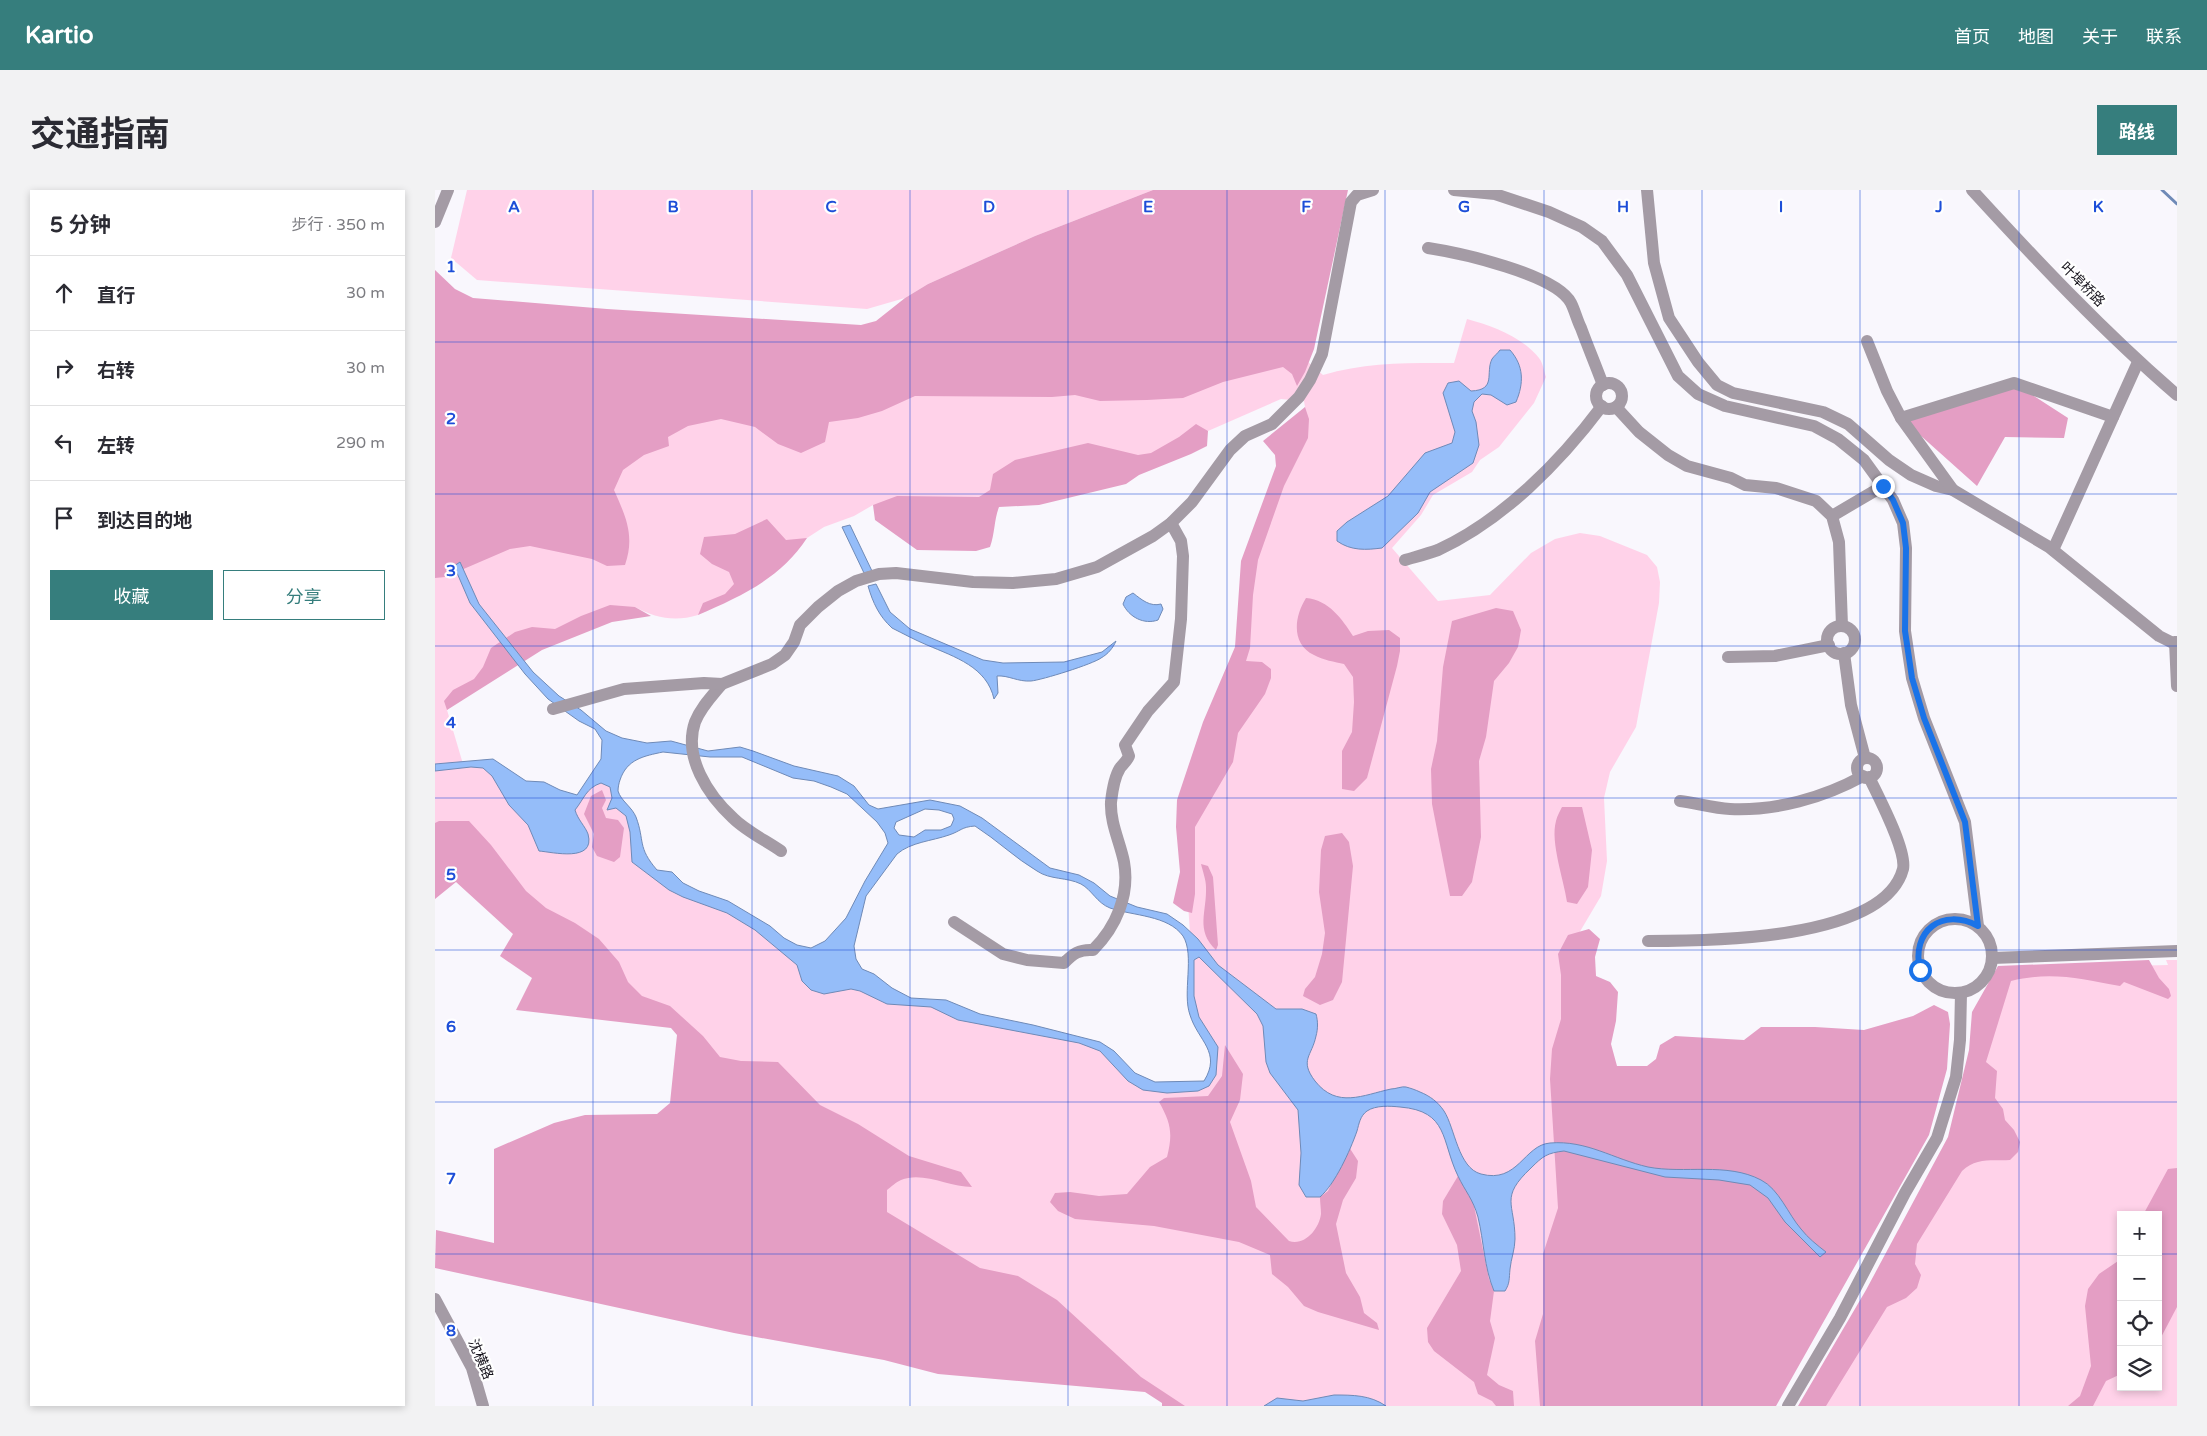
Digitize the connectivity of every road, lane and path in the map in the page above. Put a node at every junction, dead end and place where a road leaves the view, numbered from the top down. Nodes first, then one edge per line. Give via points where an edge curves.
1 (448, 190) edge
2 (1373, 190) edge
3 (1454, 190) edge
4 (1647, 190) edge
5 (1972, 190) edge
6 (435, 222) edge
7 (1428, 248) dead end
8 (1867, 341) dead end
9 (2138, 362) junction
10 (1603, 385) junction
11 (2177, 395) edge
12 (1602, 406) junction
13 (1616, 407) junction
14 (2113, 416) junction
15 (1901, 418) junction
16 (1883, 486) junction
17 (1953, 490) junction
18 (1832, 516) junction
19 (1171, 523) junction
20 (2053, 550) junction
21 (1405, 560) dead end
22 (1842, 626) junction
23 (2176, 642) edge
24 (1829, 645) junction
25 (1844, 653) junction
26 (1728, 656) dead end
27 (722, 684) junction
28 (2177, 686) edge
29 (553, 709) dead end
30 (1866, 777) junction
31 (1680, 800) dead end
32 (781, 850) dead end
33 (954, 922) dead end
34 (1978, 926) junction
35 (1648, 941) dead end
36 (2177, 951) edge
37 (1992, 958) junction
38 (1961, 993) junction
39 (435, 1300) edge
40 (483, 1406) edge
41 (1788, 1406) edge

1 - 6 street
2 - 19 street via 1357,195 1351,202 1322,354 1310,380 1299,397 1272,424 1245,436 1230,450 1192,502
3 - 16 street via 1495,194 1549,212 1602,241 1627,274 1679,376 1698,394 1725,406 1813,426 1838,439 1864,460
4 - 17 street via 1654,262 1669,318 1717,385 1742,395 1823,412 1848,424 1911,475
5 - 9 street, 叶埠桥路
7 - 10 street via 1484,260 1562,291 1571,302
8 - 15 street
9 - 11 street, 叶埠桥路
9 - 14 street
10 - 12 street via 1597,395
10 - 13 street via 1619,388 1622,396
12 - 13 street
12 - 21 street via 1544,474 1503,508 1465,535 1436,550
13 - 18 street via 1646,438 1687,466 1745,485 1776,488 1816,501
14 - 15 street via 2014,383
14 - 20 street
15 - 17 street
16 - 18 street
16 - 34 street via 1903,523 1906,548 1905,631 1912,678 1924,718 1965,822
17 - 20 street
18 - 22 street via 1839,542
19 - 27 street via 1097,567 1056,580 973,582 896,573 856,581 838,591 807,617 785,655 772,664
19 - 33 street via 1181,541 1183,556 1177,666 1174,682 1148,711 1125,745 1129,756 1120,768 1111,800 1125,870 1119,915 1093,950 1075,953 1064,963 1003,954
20 - 23 street via 2159,636
22 - 24 street via 1830,632
22 - 25 street via 1850,629 1855,637 1851,649
23 - 28 street
24 - 25 street via 1835,652
24 - 26 street via 1775,656
25 - 30 street via 1851,705 1865,758 1872,759 1877,767 1875,774
27 - 29 street via 624,689
27 - 32 street via 703,705 695,723 695,760 701,779 733,819
30 - 31 street via 1797,802 1763,808 1728,809
30 - 35 street via 1898,840 1903,868 1885,895 1868,908 1814,928 1776,935
34 - 37 street via 1991,946
34 - 38 street via 1967,921 1943,920 1932,926 1919,946 1919,964 1927,981 1942,991
36 - 37 street
37 - 38 street via 1990,970 1983,981
38 - 41 street via 1956,1077 1937,1138 1840,1318
39 - 40 street, 沈横路 via 471,1368

